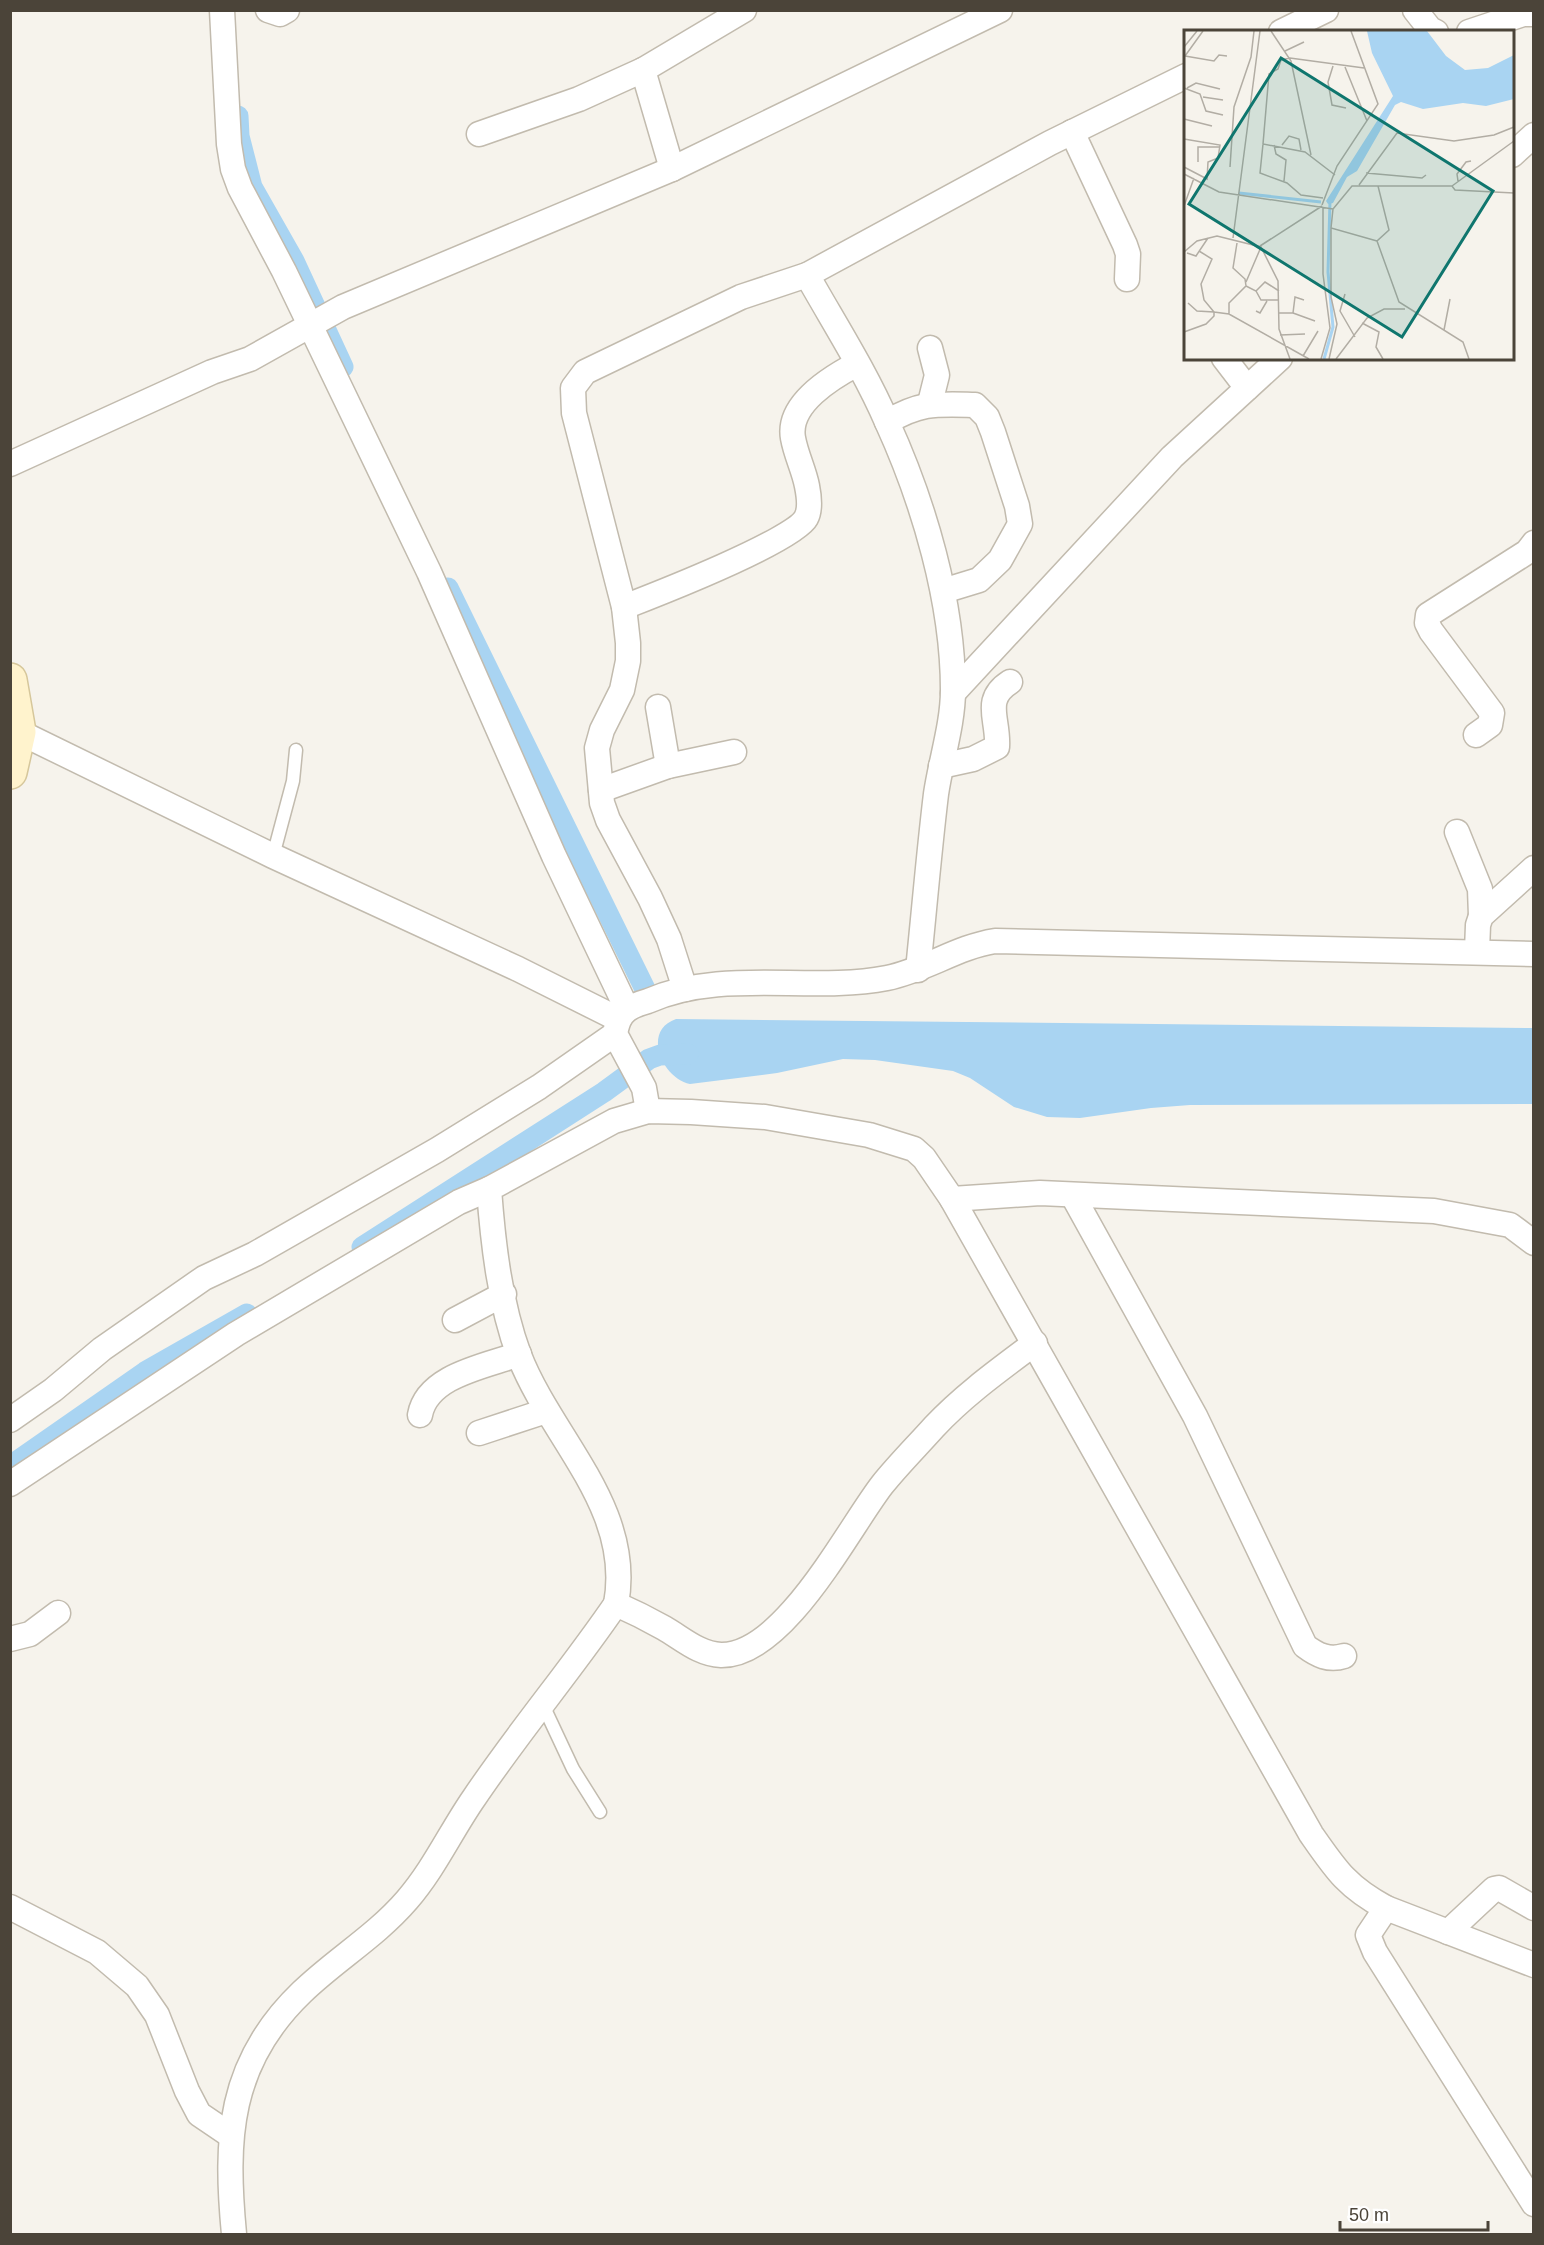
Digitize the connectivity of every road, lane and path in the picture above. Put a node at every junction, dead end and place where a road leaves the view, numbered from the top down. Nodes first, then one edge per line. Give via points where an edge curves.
1 (222, 10) edge
2 (268, 10) edge
3 (287, 10) edge
4 (744, 10) edge
5 (1000, 10) edge
6 (1326, 10) edge
7 (1415, 10) edge
8 (1533, 14) edge
9 (1285, 30) edge
10 (1432, 30) edge
11 (1475, 30) edge
12 (643, 70) junction
13 (1184, 76) edge
14 (1071, 132) junction
15 (479, 134) dead end
16 (1533, 135) edge
17 (1514, 153) edge
18 (672, 169) junction
19 (807, 275) junction
20 (1127, 279) dead end
21 (311, 323) junction
22 (930, 348) dead end
23 (1226, 360) edge
24 (1278, 360) edge
25 (858, 364) junction
26 (1247, 388) junction
27 (930, 403) junction
28 (887, 422) junction
29 (10, 464) edge
30 (1531, 552) edge
31 (943, 591) junction
32 (624, 607) junction
33 (10, 680) edge
34 (1010, 682) dead end
35 (953, 693) junction
36 (658, 707) dead end
37 (1476, 735) dead end
38 (296, 750) dead end
39 (14, 751) edge
40 (734, 752) dead end
41 (941, 765) junction
42 (668, 766) junction
43 (601, 790) junction
44 (1457, 832) dead end
45 (273, 855) junction
46 (1533, 868) edge
47 (1481, 916) junction
48 (1477, 951) junction
49 (1533, 954) edge
50 (918, 970) junction
51 (685, 989) junction
52 (621, 1028) junction
53 (646, 1100) junction
54 (489, 1190) junction
55 (1073, 1196) junction
56 (952, 1199) junction
57 (1533, 1243) edge
58 (504, 1294) junction
59 (455, 1320) dead end
60 (1035, 1343) junction
61 (519, 1354) junction
62 (546, 1411) junction
63 (420, 1415) dead end
64 (10, 1420) edge
65 (479, 1433) dead end
66 (10, 1484) edge
67 (616, 1604) junction
68 (58, 1613) dead end
69 (10, 1639) edge
70 (1344, 1656) dead end
71 (543, 1705) junction
72 (600, 1812) dead end
73 (1359, 1893) junction
74 (10, 1906) edge
75 (1386, 1908) junction
76 (1533, 1908) edge
77 (1448, 1932) junction
78 (1368, 1935) junction
79 (1533, 1965) edge
80 (230, 2135) junction
81 (1533, 2204) edge
82 (234, 2235) edge

1 - 21 street via 233,169
2 - 3 street via 280,14
4 - 12 street
5 - 18 street
6 - 9 street
7 - 10 street
8 - 11 street
12 - 15 street via 579,99
12 - 18 street
13 - 14 street
14 - 19 street
14 - 20 street via 1125,245
16 - 17 street
18 - 21 street
19 - 25 street
19 - 32 street via 741,297 577,379 573,388 574,413
21 - 29 street via 250,359 212,372
21 - 52 street via 429,572 554,856
22 - 27 street via 938,375
23 - 26 street
24 - 26 street
25 - 28 street
25 - 32 street via 824,382 795,420 793,437 804,467 809,506 798,527 773,543
26 - 35 street via 1172,458
27 - 28 street
27 - 31 street via 975,405 987,417 1020,524 1000,560 979,580
28 - 31 street via 916,496
30 - 37 street via 1431,611 1426,619 1431,632 1492,713 1490,725
31 - 35 street
32 - 43 street via 628,661 622,690 597,748
33 - 39 main road
34 - 41 street via 994,695 997,747 973,759
35 - 41 street
36 - 42 street
38 - 45 lane via 293,781
39 - 45 street
40 - 42 street
41 - 50 street
42 - 43 street
43 - 51 street via 608,820 655,908
44 - 47 street via 1480,889
45 - 52 street via 518,969
46 - 47 street
47 - 48 street
48 - 49 street
48 - 50 street via 995,941 960,950
50 - 51 street via 854,981 721,984
51 - 52 street via 666,993
52 - 53 street
52 - 64 street via 539,1087 437,1150 255,1254 204,1278
53 - 54 street
53 - 56 street via 869,1135 914,1149
54 - 58 street
54 - 66 street via 459,1202 236,1334
55 - 56 street via 1040,1193
55 - 57 street via 1434,1211 1510,1225
55 - 70 street via 1195,1416 1305,1646 1325,1657
56 - 60 street
58 - 59 street
58 - 61 street
60 - 67 street via 967,1394 883,1483 825,1571 771,1633 722,1655 700,1651
60 - 73 street via 1311,1834 1338,1874
61 - 62 street
61 - 63 street via 445,1383 425,1398
62 - 65 street
62 - 67 street via 601,1501 611,1528 620,1581
67 - 71 street
68 - 69 street via 30,1634
71 - 72 lane via 573,1768
71 - 80 street via 474,1798 407,1900 302,1992 262,2040 251,2060
73 - 75 street
73 - 78 street via 1360,1912
74 - 80 street via 97,1952 137,1986 157,2015 199,2114
75 - 77 street
75 - 78 street
76 - 77 street via 1494,1888
77 - 79 street
78 - 81 street via 1397,1992 1476,2109
80 - 82 street via 228,2168

